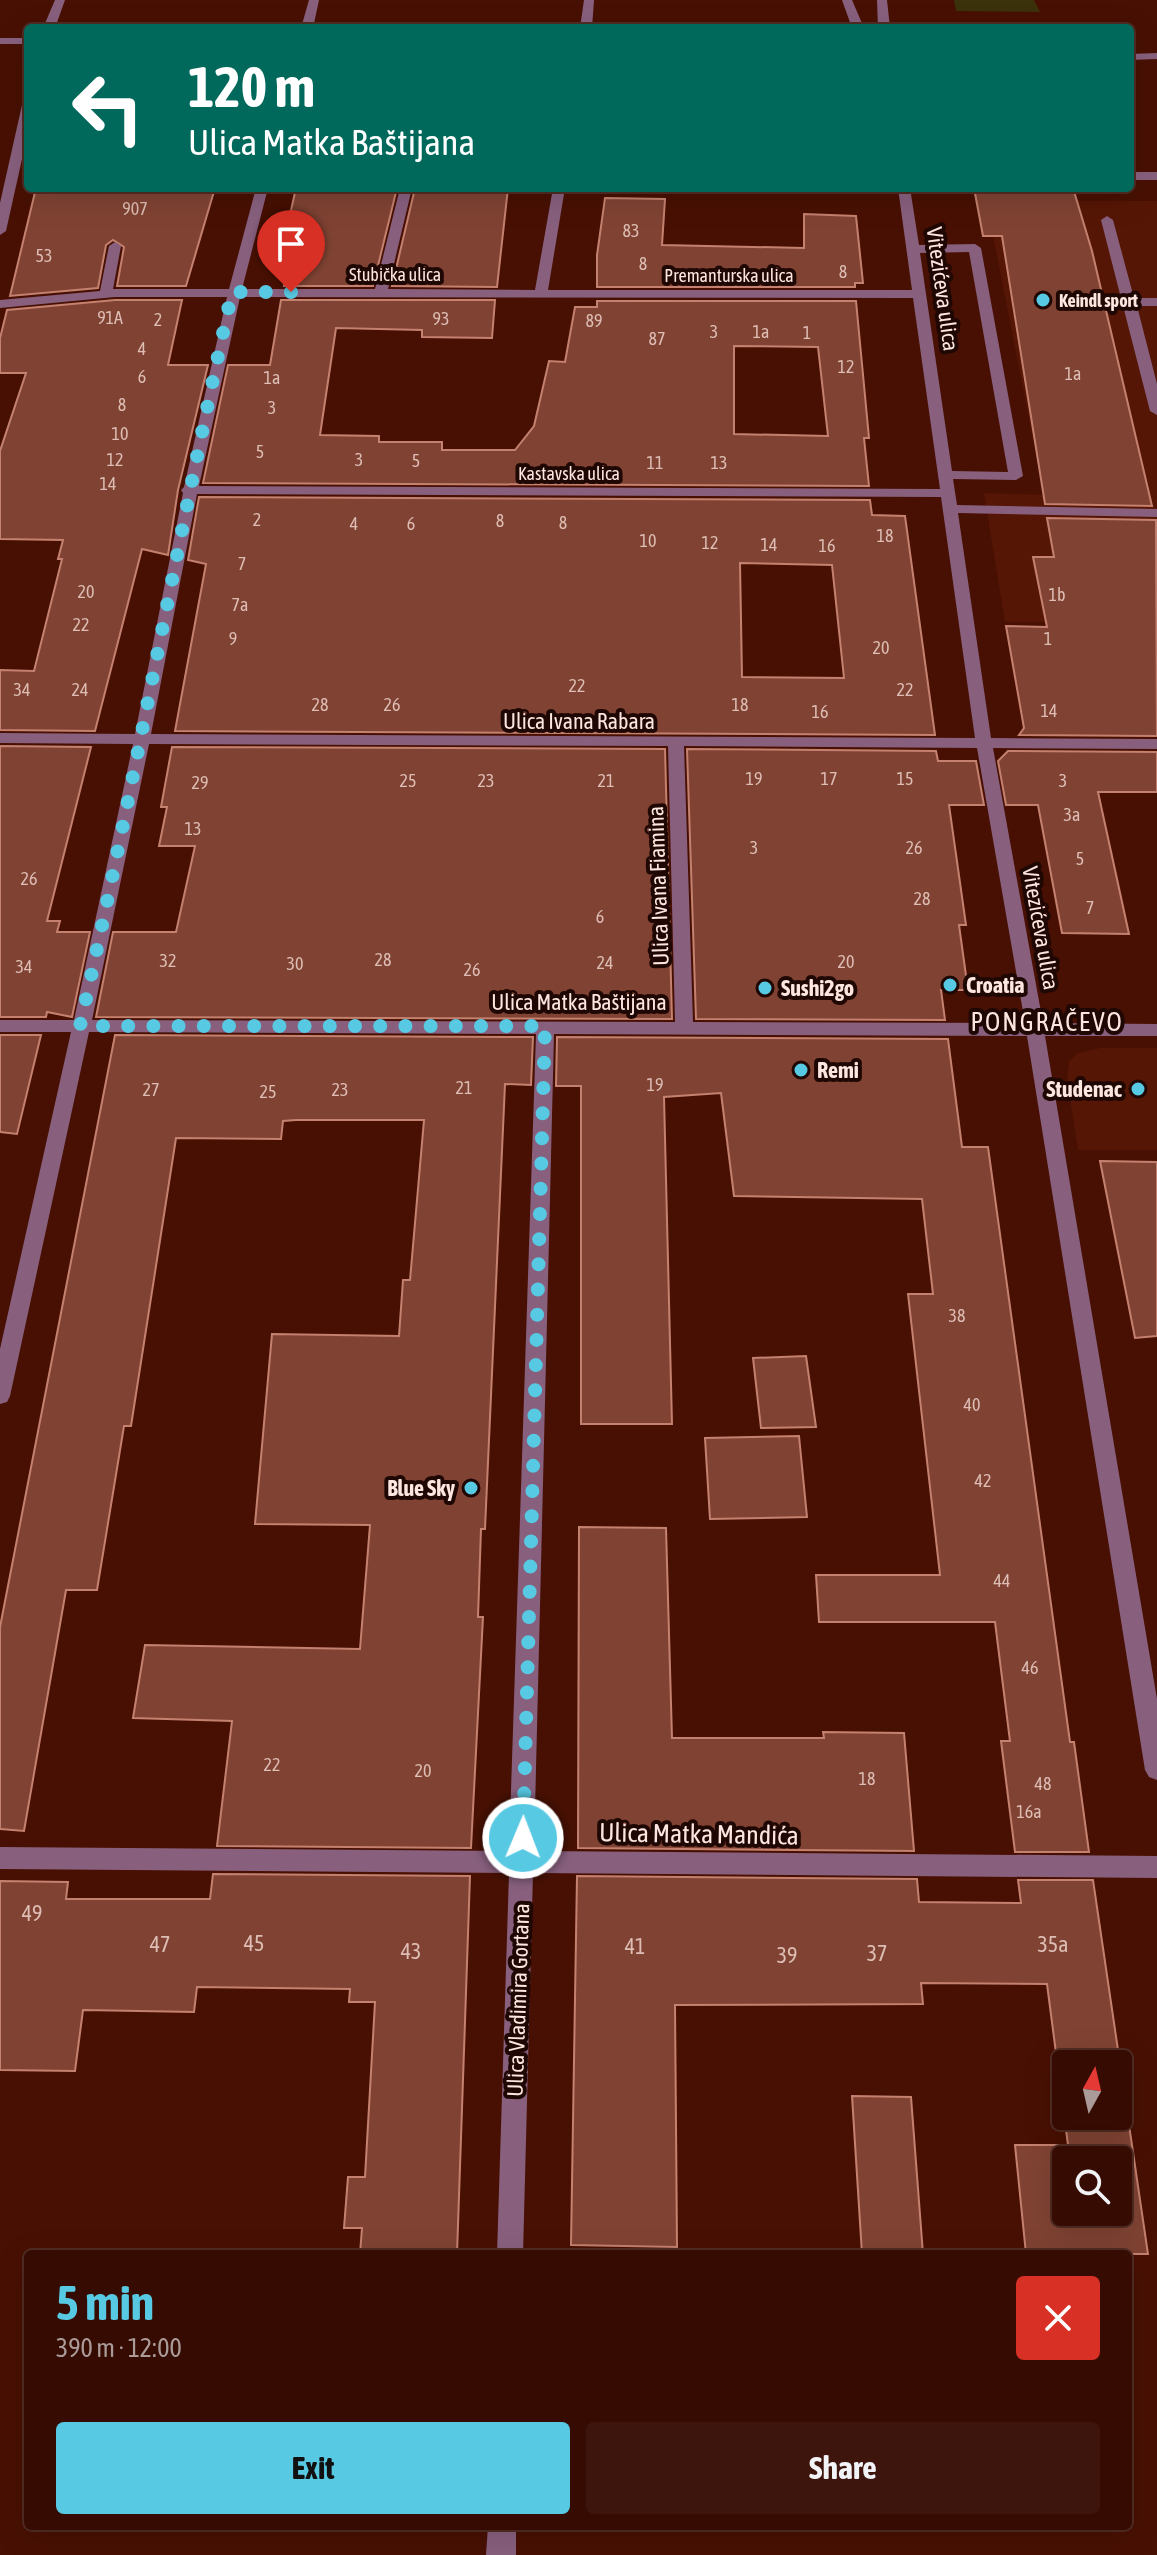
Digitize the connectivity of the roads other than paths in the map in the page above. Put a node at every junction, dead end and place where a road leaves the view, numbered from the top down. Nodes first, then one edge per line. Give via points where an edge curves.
1 (60, 0) edge
2 (314, 0) edge
3 (589, 0) edge
4 (847, 0) edge
5 (882, 0) edge
6 (51, 24) edge
7 (308, 24) edge
8 (586, 24) edge
9 (856, 24) edge
10 (884, 24) edge
11 (0, 41) edge
12 (24, 41) edge
13 (1157, 56) edge
14 (1134, 57) edge
15 (24, 123) edge
16 (1134, 176) edge
17 (1157, 176) edge
18 (261, 192) edge
19 (405, 192) edge
20 (558, 192) edge
21 (905, 192) edge
22 (1107, 220) dead end
23 (0, 231) edge
24 (115, 246) dead end
25 (913, 249) junction
26 (232, 292) junction
27 (381, 292) junction
28 (541, 292) junction
29 (106, 294) junction
30 (918, 294) junction
31 (1129, 302) junction
32 (1157, 302) edge
33 (0, 304) edge
34 (1157, 411) edge
35 (947, 475) junction
36 (188, 490) junction
37 (951, 501) junction
38 (1157, 513) edge
39 (0, 738) edge
40 (142, 739) junction
41 (984, 743) junction
42 (676, 744) junction
43 (1157, 744) edge
44 (0, 1026) edge
45 (80, 1026) junction
46 (545, 1026) junction
47 (684, 1027) junction
48 (1035, 1029) junction
49 (1157, 1030) edge
50 (0, 1396) edge
51 (1157, 1770) edge
52 (0, 1858) edge
53 (523, 1860) junction
54 (1157, 1867) edge
55 (510, 2250) edge
56 (502, 2530) edge
57 (501, 2555) edge

1 - 6 street
2 - 7 street
3 - 8 street
4 - 9 street
5 - 10 street
11 - 12 street
13 - 14 street
15 - 23 street
16 - 17 street
18 - 26 street
19 - 27 street
20 - 28 street
21 - 25 street, Vitezićeva ulica
22 - 31 street
24 - 29 street
25 - 30 street, Vitezićeva ulica
25 - 35 street via 975,248 1016,476
26 - 27 street, Stubička ulica
26 - 29 street, Stubička ulica
26 - 36 street
27 - 28 street, Stubička ulica
28 - 30 street, Premanturska ulica
29 - 33 street, Stubička ulica
30 - 35 street, Vitezićeva ulica
31 - 32 street
31 - 34 street
35 - 37 street, Vitezićeva ulica
36 - 37 street, Kastavska ulica
36 - 40 street
37 - 38 street, Kastavska ulica
37 - 41 street, Vitezićeva ulica
39 - 40 street, Ulica Ivana Rabara
40 - 42 street, Ulica Ivana Rabara
40 - 45 street
41 - 42 street, Ulica Ivana Rabara
41 - 43 street, Ulica Ivana Rabara
41 - 48 street, Vitezićeva ulica
42 - 47 street, Ulica Ivana Fiamina
44 - 45 street, Ulica Matka Baštijana
45 - 46 street, Ulica Matka Baštijana
45 - 50 street
46 - 47 street, Ulica Matka Baštijana
46 - 53 street, Ulica Vladimira Gortana
47 - 48 street, Ulica Matka Baštijana
48 - 49 street, Ulica Matka Baštijana
48 - 51 street, Vitezićeva ulica
52 - 53 street, Ulica Matka Mandića
53 - 54 street, Ulica Matka Mandića
53 - 55 street, Ulica Vladimira Gortana
56 - 57 street

